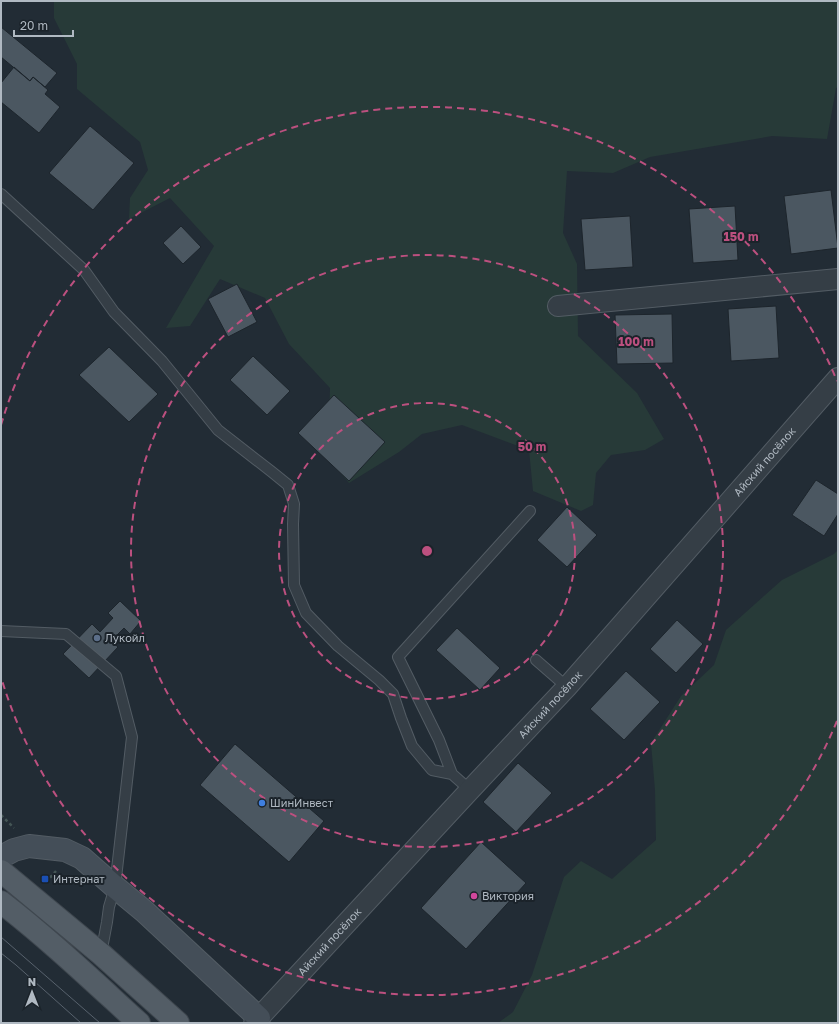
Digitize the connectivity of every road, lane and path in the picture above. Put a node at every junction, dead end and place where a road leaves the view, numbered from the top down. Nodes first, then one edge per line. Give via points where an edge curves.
1 (1, 194) edge
2 (838, 279) edge
3 (558, 306) dead end
4 (838, 378) edge
5 (530, 511) dead end
6 (1, 631) edge
7 (536, 660) dead end
8 (567, 687) junction
9 (452, 774) junction
10 (470, 790) junction
11 (8, 854) edge
12 (1, 871) edge
13 (115, 887) junction
14 (1, 902) edge
15 (101, 954) junction
16 (257, 1021) edge
17 (139, 1023) edge
18 (178, 1023) edge

1 - 9 lane via 84,270 114,312 162,361 218,430 288,486 294,504 294,585 306,613 338,646 393,694 412,746 432,770
2 - 3 street
4 - 8 street, Айский посёлок
5 - 9 lane via 398,657 439,740
6 - 13 lane via 66,634 116,676 132,736
7 - 8 lane
8 - 10 street, Айский посёлок
9 - 10 lane
10 - 16 street, Айский посёлок
11 - 13 street via 29,846 65,850 82,858
12 - 15 main road
13 - 15 lane
13 - 16 street via 144,911
14 - 17 main road
15 - 18 main road

